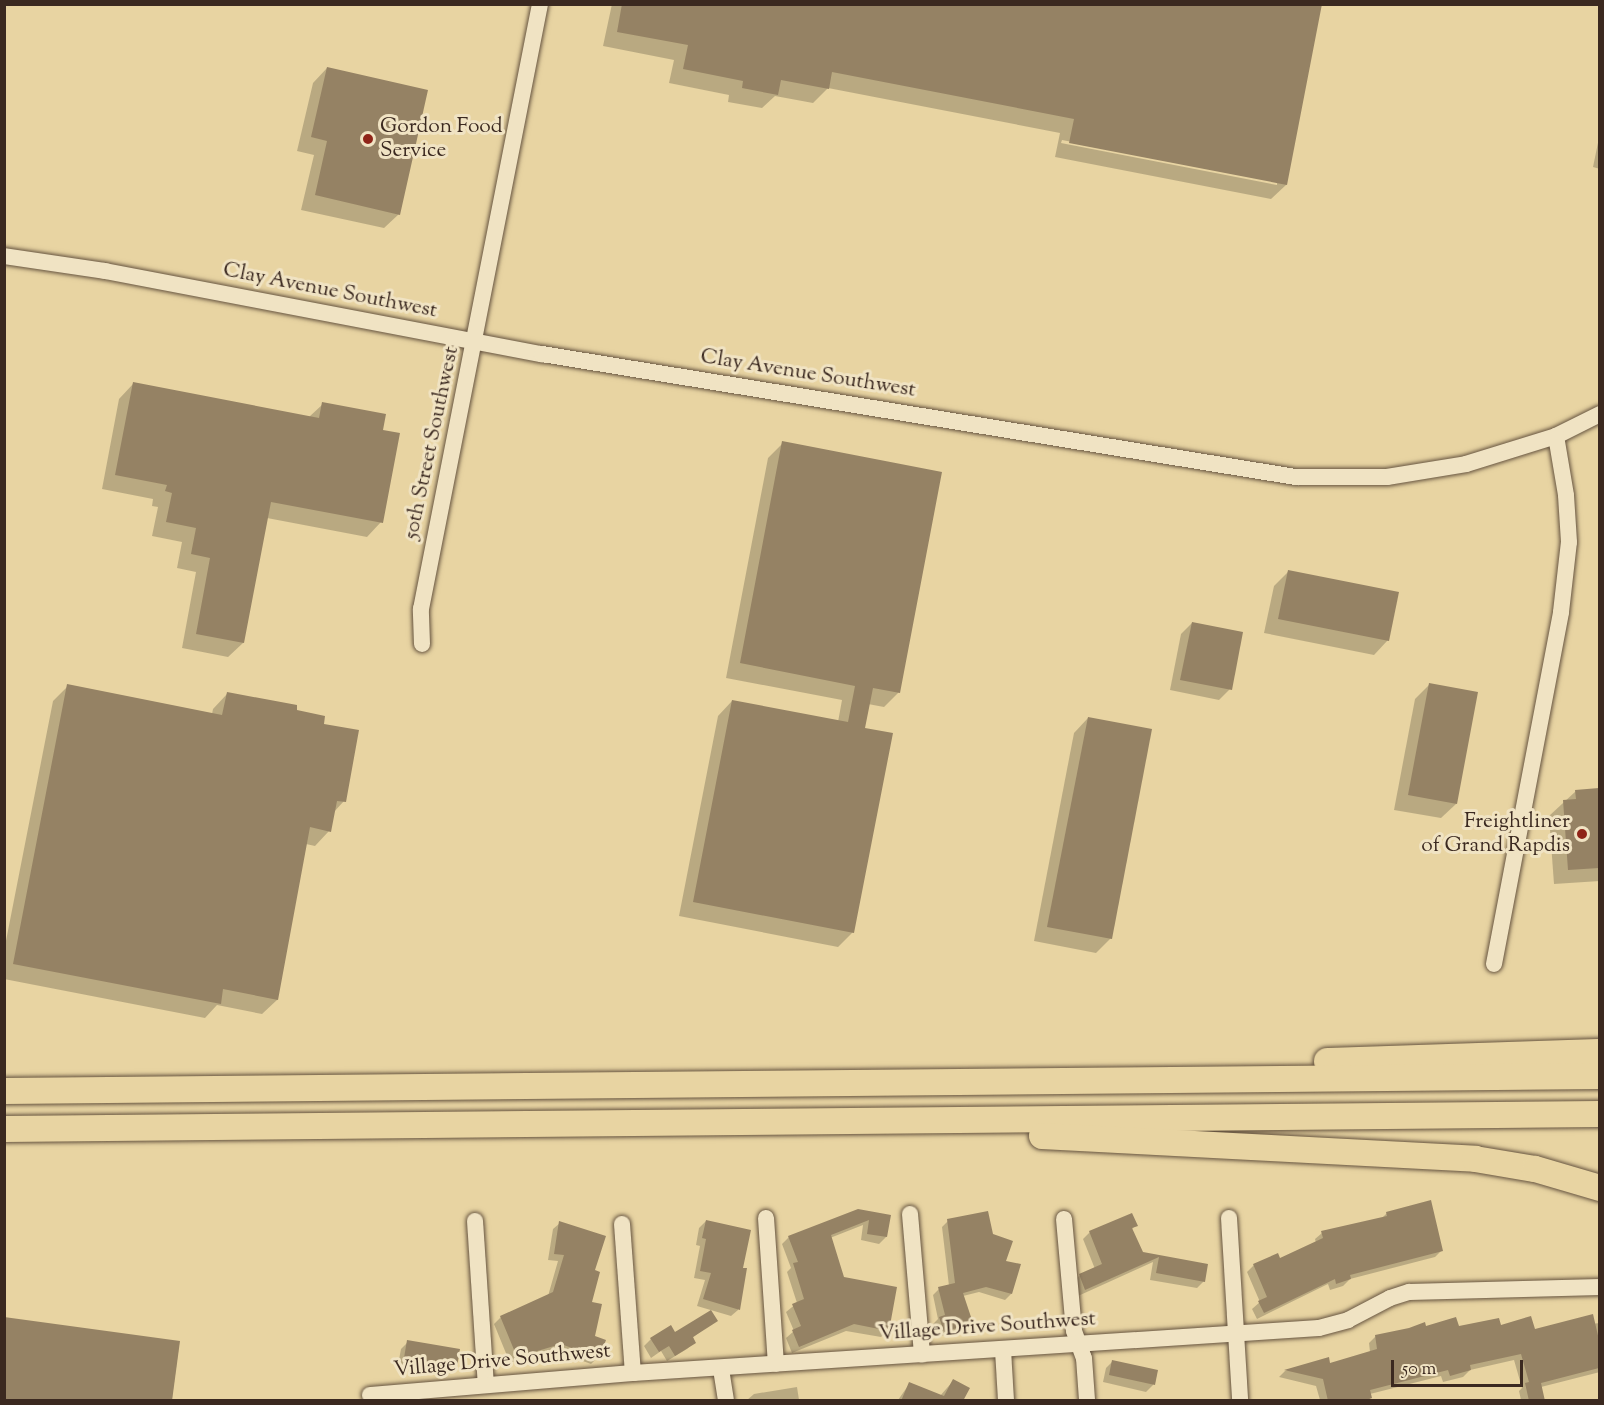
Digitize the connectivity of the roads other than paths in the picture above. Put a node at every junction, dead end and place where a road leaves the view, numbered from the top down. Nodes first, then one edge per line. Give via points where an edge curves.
1 (540, 4) edge
2 (4, 256) edge
3 (475, 341) junction
4 (1599, 414) edge
5 (1556, 436) junction
6 (422, 644) dead end
7 (1494, 964) dead end
8 (1599, 1052) edge
9 (1599, 1076) edge
10 (1068, 1080) junction
11 (4, 1091) edge
12 (1599, 1114) edge
13 (808, 1123) junction
14 (4, 1129) edge
15 (1599, 1188) edge
16 (910, 1214) dead end
17 (766, 1218) dead end
18 (1229, 1218) dead end
19 (1064, 1219) dead end
20 (475, 1221) dead end
21 (622, 1224) dead end
22 (1599, 1287) edge
23 (1235, 1334) junction
24 (1078, 1343) junction
25 (1003, 1350) junction
26 (922, 1354) junction
27 (776, 1364) junction
28 (721, 1369) junction
29 (633, 1373) junction
30 (486, 1385) junction
31 (370, 1395) dead end
32 (442, 1395) edge
33 (726, 1401) edge
34 (1006, 1401) edge
35 (1087, 1401) edge
36 (1240, 1401) edge

1 - 3 street, 50th Street Southwest
2 - 3 street, Clay Avenue Southwest via 105,271
3 - 5 street, Clay Avenue Southwest via 1296,477 1340,479 1423,473 1505,454
3 - 6 street, 50th Street Southwest via 421,609
4 - 5 street, Clay Avenue Southwest
5 - 7 street via 1569,542 1561,612
8 - 10 highway via 1332,1061
9 - 10 highway
10 - 11 highway
12 - 13 highway
13 - 14 highway
13 - 15 highway via 1475,1159 1535,1169
16 - 26 street
17 - 27 street
18 - 23 street
19 - 24 street
20 - 30 street
21 - 29 street
22 - 23 street, Village Drive Southwest via 1421,1290 1390,1298 1334,1325
23 - 24 street, Village Drive Southwest
23 - 36 street
24 - 25 street, Village Drive Southwest
24 - 35 street via 1084,1358
25 - 26 street, Village Drive Southwest
25 - 34 street
26 - 27 street, Village Drive Southwest
27 - 28 street, Village Drive Southwest
28 - 29 street, Village Drive Southwest
28 - 33 street
29 - 30 street, Village Drive Southwest
30 - 32 street, Village Drive Southwest
31 - 32 street, Village Drive Southwest

